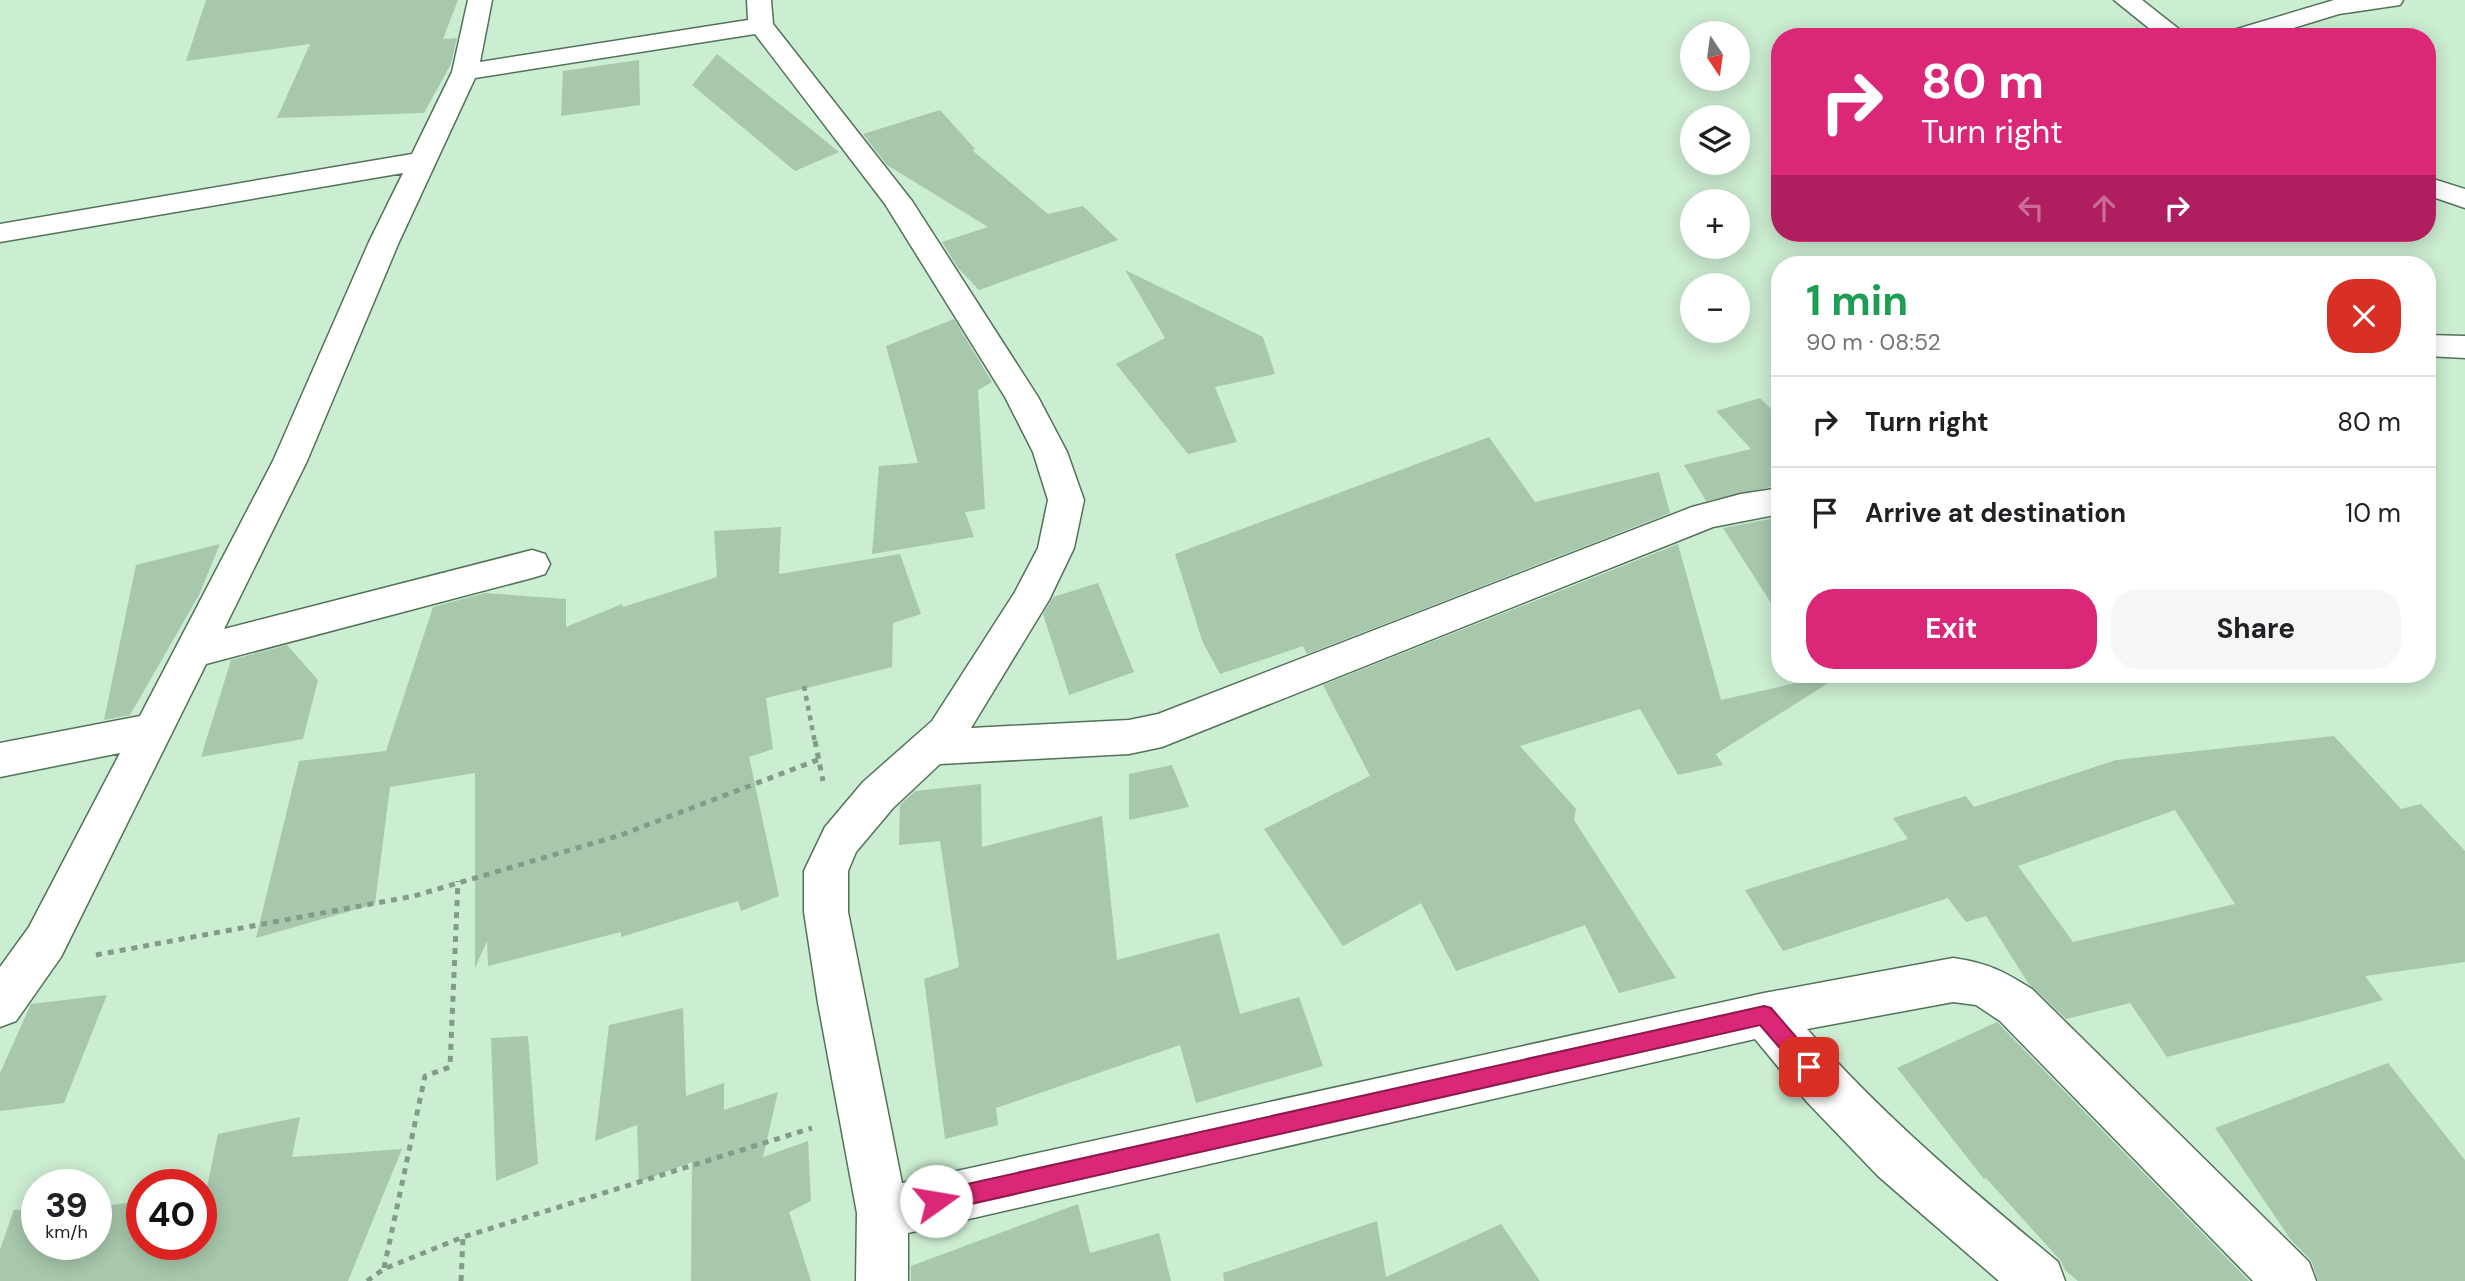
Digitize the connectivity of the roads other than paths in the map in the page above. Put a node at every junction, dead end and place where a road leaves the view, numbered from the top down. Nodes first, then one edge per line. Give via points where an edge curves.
1 (480, 0) edge
2 (2126, 0) edge
3 (2391, 0) edge
4 (760, 12) edge
5 (2165, 28) edge
6 (2266, 28) edge
7 (465, 72) junction
8 (422, 161) junction
9 (2436, 188) edge
10 (2465, 199) edge
11 (0, 233) edge
12 (2436, 345) edge
13 (2465, 347) edge
14 (1771, 502) edge
15 (532, 564) dead end
16 (194, 652) junction
17 (153, 730) junction
18 (931, 747) junction
19 (0, 760) edge
20 (0, 1005) edge
21 (1764, 1015) junction
22 (883, 1213) junction
23 (882, 1281) edge
24 (2039, 1281) edge
25 (2290, 1281) edge

1 - 7 street
2 - 5 street
3 - 6 street via 2336,7
4 - 7 street
4 - 18 street via 898,201 1021,397 1050,452 1066,500 1056,548 1030,600 946,733
7 - 8 street
8 - 11 street
8 - 16 street via 310,418
9 - 10 street
12 - 13 street
14 - 18 street via 1705,516 1162,730 1129,737
15 - 16 street
16 - 17 street
17 - 19 street
17 - 20 street via 45,942
18 - 22 street via 878,795 840,840 826,871 826,912
21 - 22 street
21 - 24 street via 1896,1158
21 - 25 street via 1954,980 1984,984 2016,1004
22 - 23 street

